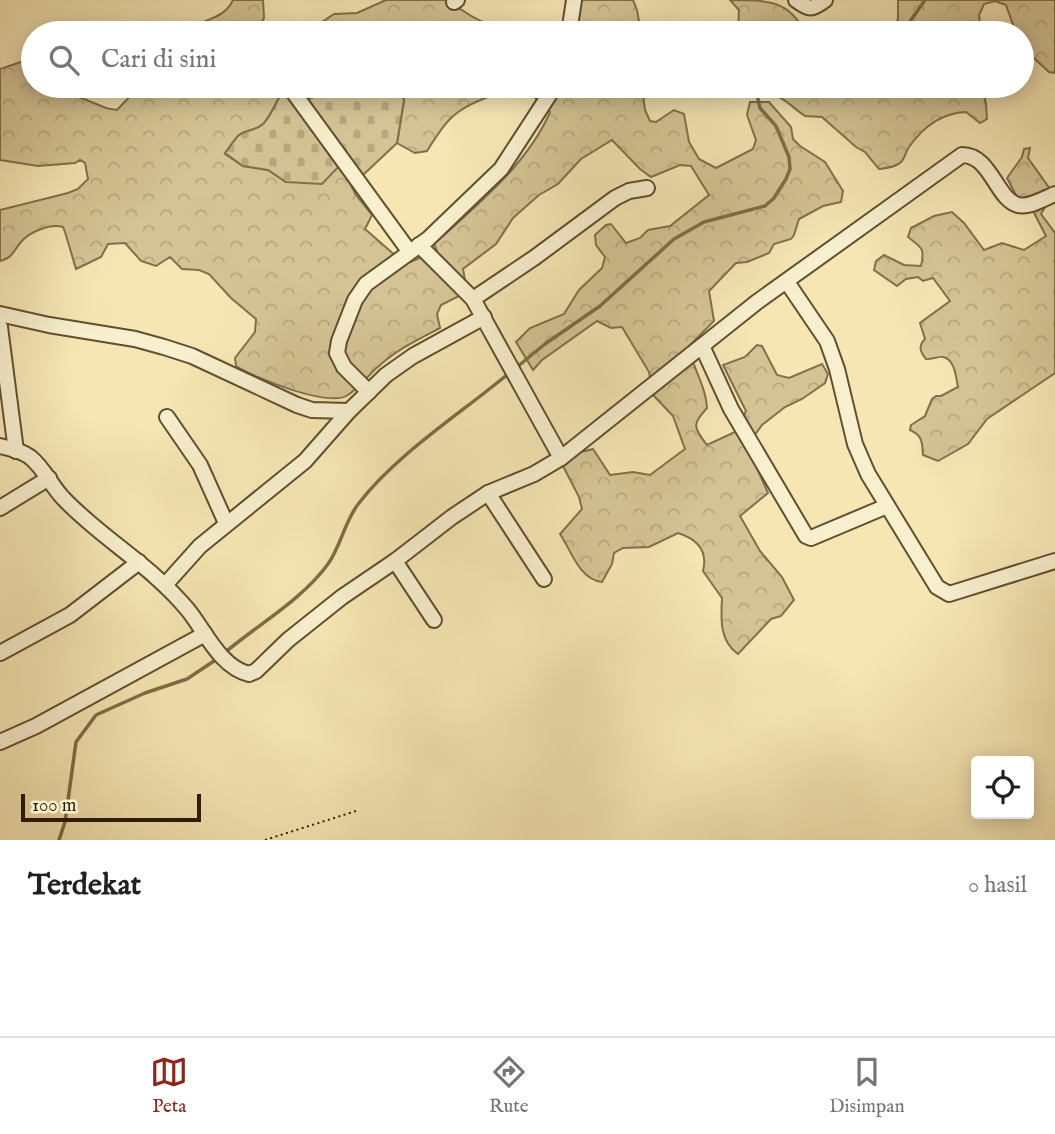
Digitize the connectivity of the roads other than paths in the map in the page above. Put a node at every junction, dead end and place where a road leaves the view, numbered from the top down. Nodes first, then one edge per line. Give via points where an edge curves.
1 (574, 0) edge
2 (796, 0) edge
3 (825, 0) edge
4 (571, 21) edge
5 (296, 98) edge
6 (547, 98) edge
7 (647, 188) dead end
8 (1055, 194) edge
9 (414, 248) junction
10 (787, 282) junction
11 (473, 299) junction
12 (0, 314) edge
13 (484, 317) junction
14 (0, 327) edge
15 (702, 346) junction
16 (369, 392) junction
17 (349, 411) junction
18 (167, 417) dead end
19 (0, 446) edge
20 (16, 451) junction
21 (561, 458) junction
22 (49, 478) junction
23 (488, 493) junction
24 (887, 506) junction
25 (0, 508) edge
26 (226, 523) junction
27 (395, 561) junction
28 (1055, 561) edge
29 (139, 562) junction
30 (544, 579) dead end
31 (164, 585) junction
32 (434, 620) dead end
33 (205, 634) junction
34 (0, 653) edge
35 (0, 742) edge

1 - 4 street
2 - 3 street via 809,9
5 - 9 street via 379,213
6 - 9 street via 501,169 449,221
7 - 11 street via 615,198
8 - 10 street via 1019,205 977,160 962,155
9 - 11 street
9 - 16 street via 366,284 339,341 338,359
10 - 15 street
10 - 24 street via 827,341 855,444
11 - 13 street
12 - 17 street via 164,347 297,405
13 - 16 street via 413,356
13 - 21 street
14 - 20 street
15 - 21 street
15 - 24 street via 731,408 806,536 811,538
16 - 17 street
17 - 26 street via 305,461
18 - 26 street via 200,465
19 - 20 street
20 - 22 street via 27,454
21 - 23 street
22 - 25 street
22 - 29 street via 63,498
23 - 27 street
23 - 30 street
24 - 28 street via 933,582 947,594
26 - 31 street
27 - 32 street
27 - 33 street via 342,597 249,674 234,669
29 - 31 street
29 - 34 street via 70,615
31 - 33 street
33 - 35 street

